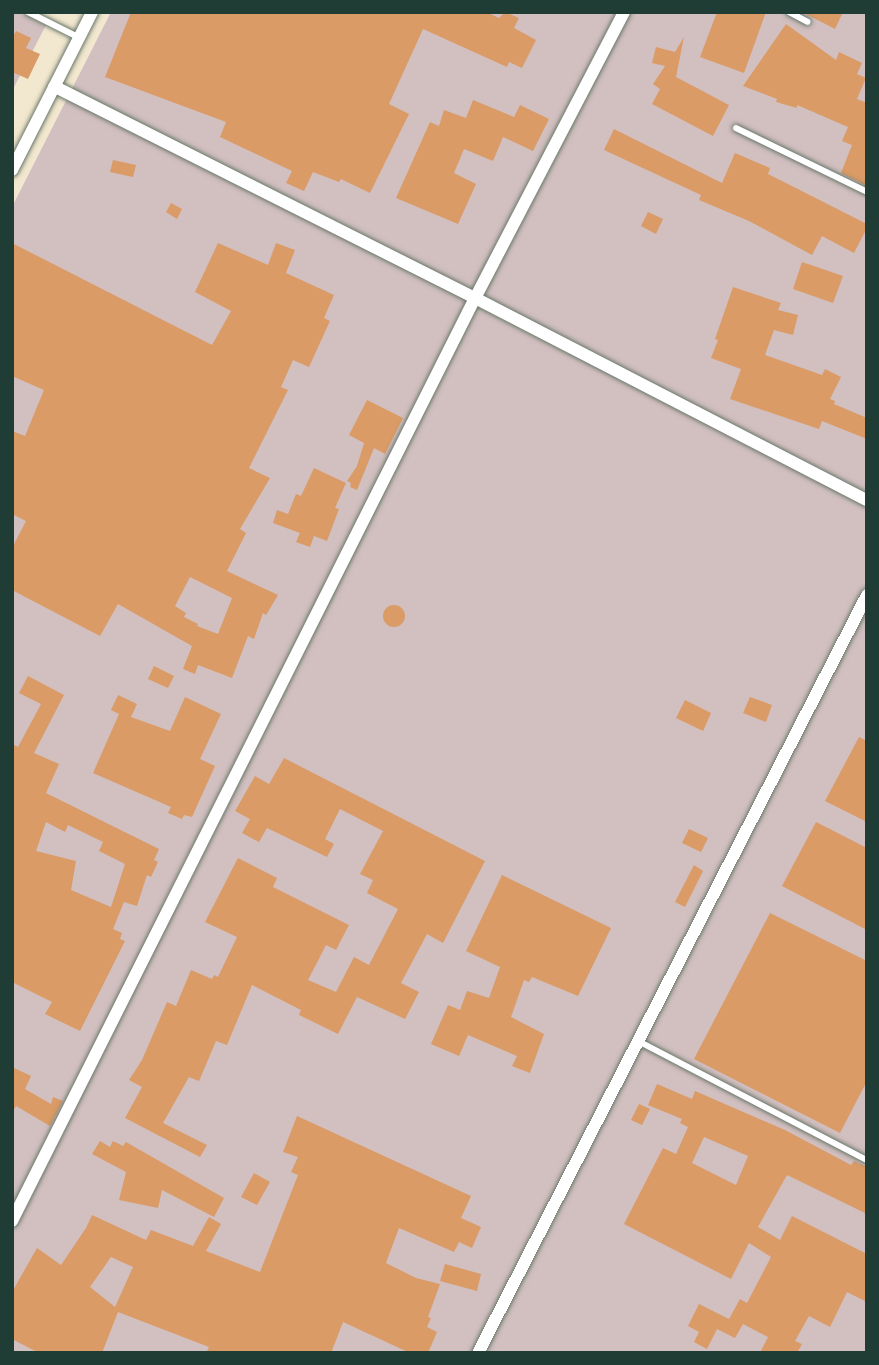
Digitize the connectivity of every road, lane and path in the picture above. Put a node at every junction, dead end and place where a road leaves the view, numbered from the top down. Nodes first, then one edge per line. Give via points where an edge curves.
1 (28, 12) edge
2 (92, 12) edge
3 (624, 12) edge
4 (789, 12) edge
5 (808, 22) dead end
6 (80, 38) junction
7 (54, 86) junction
8 (736, 128) dead end
9 (12, 170) edge
10 (867, 192) edge
11 (475, 298) junction
12 (867, 500) edge
13 (867, 595) edge
14 (640, 1042) junction
15 (867, 1160) edge
16 (12, 1221) edge
17 (478, 1353) edge

1 - 6 lane
2 - 6 street
3 - 11 street
4 - 5 lane
6 - 7 street
7 - 9 street
7 - 11 street
8 - 10 lane
11 - 12 street
11 - 16 street
13 - 14 street
14 - 15 lane
14 - 17 street

